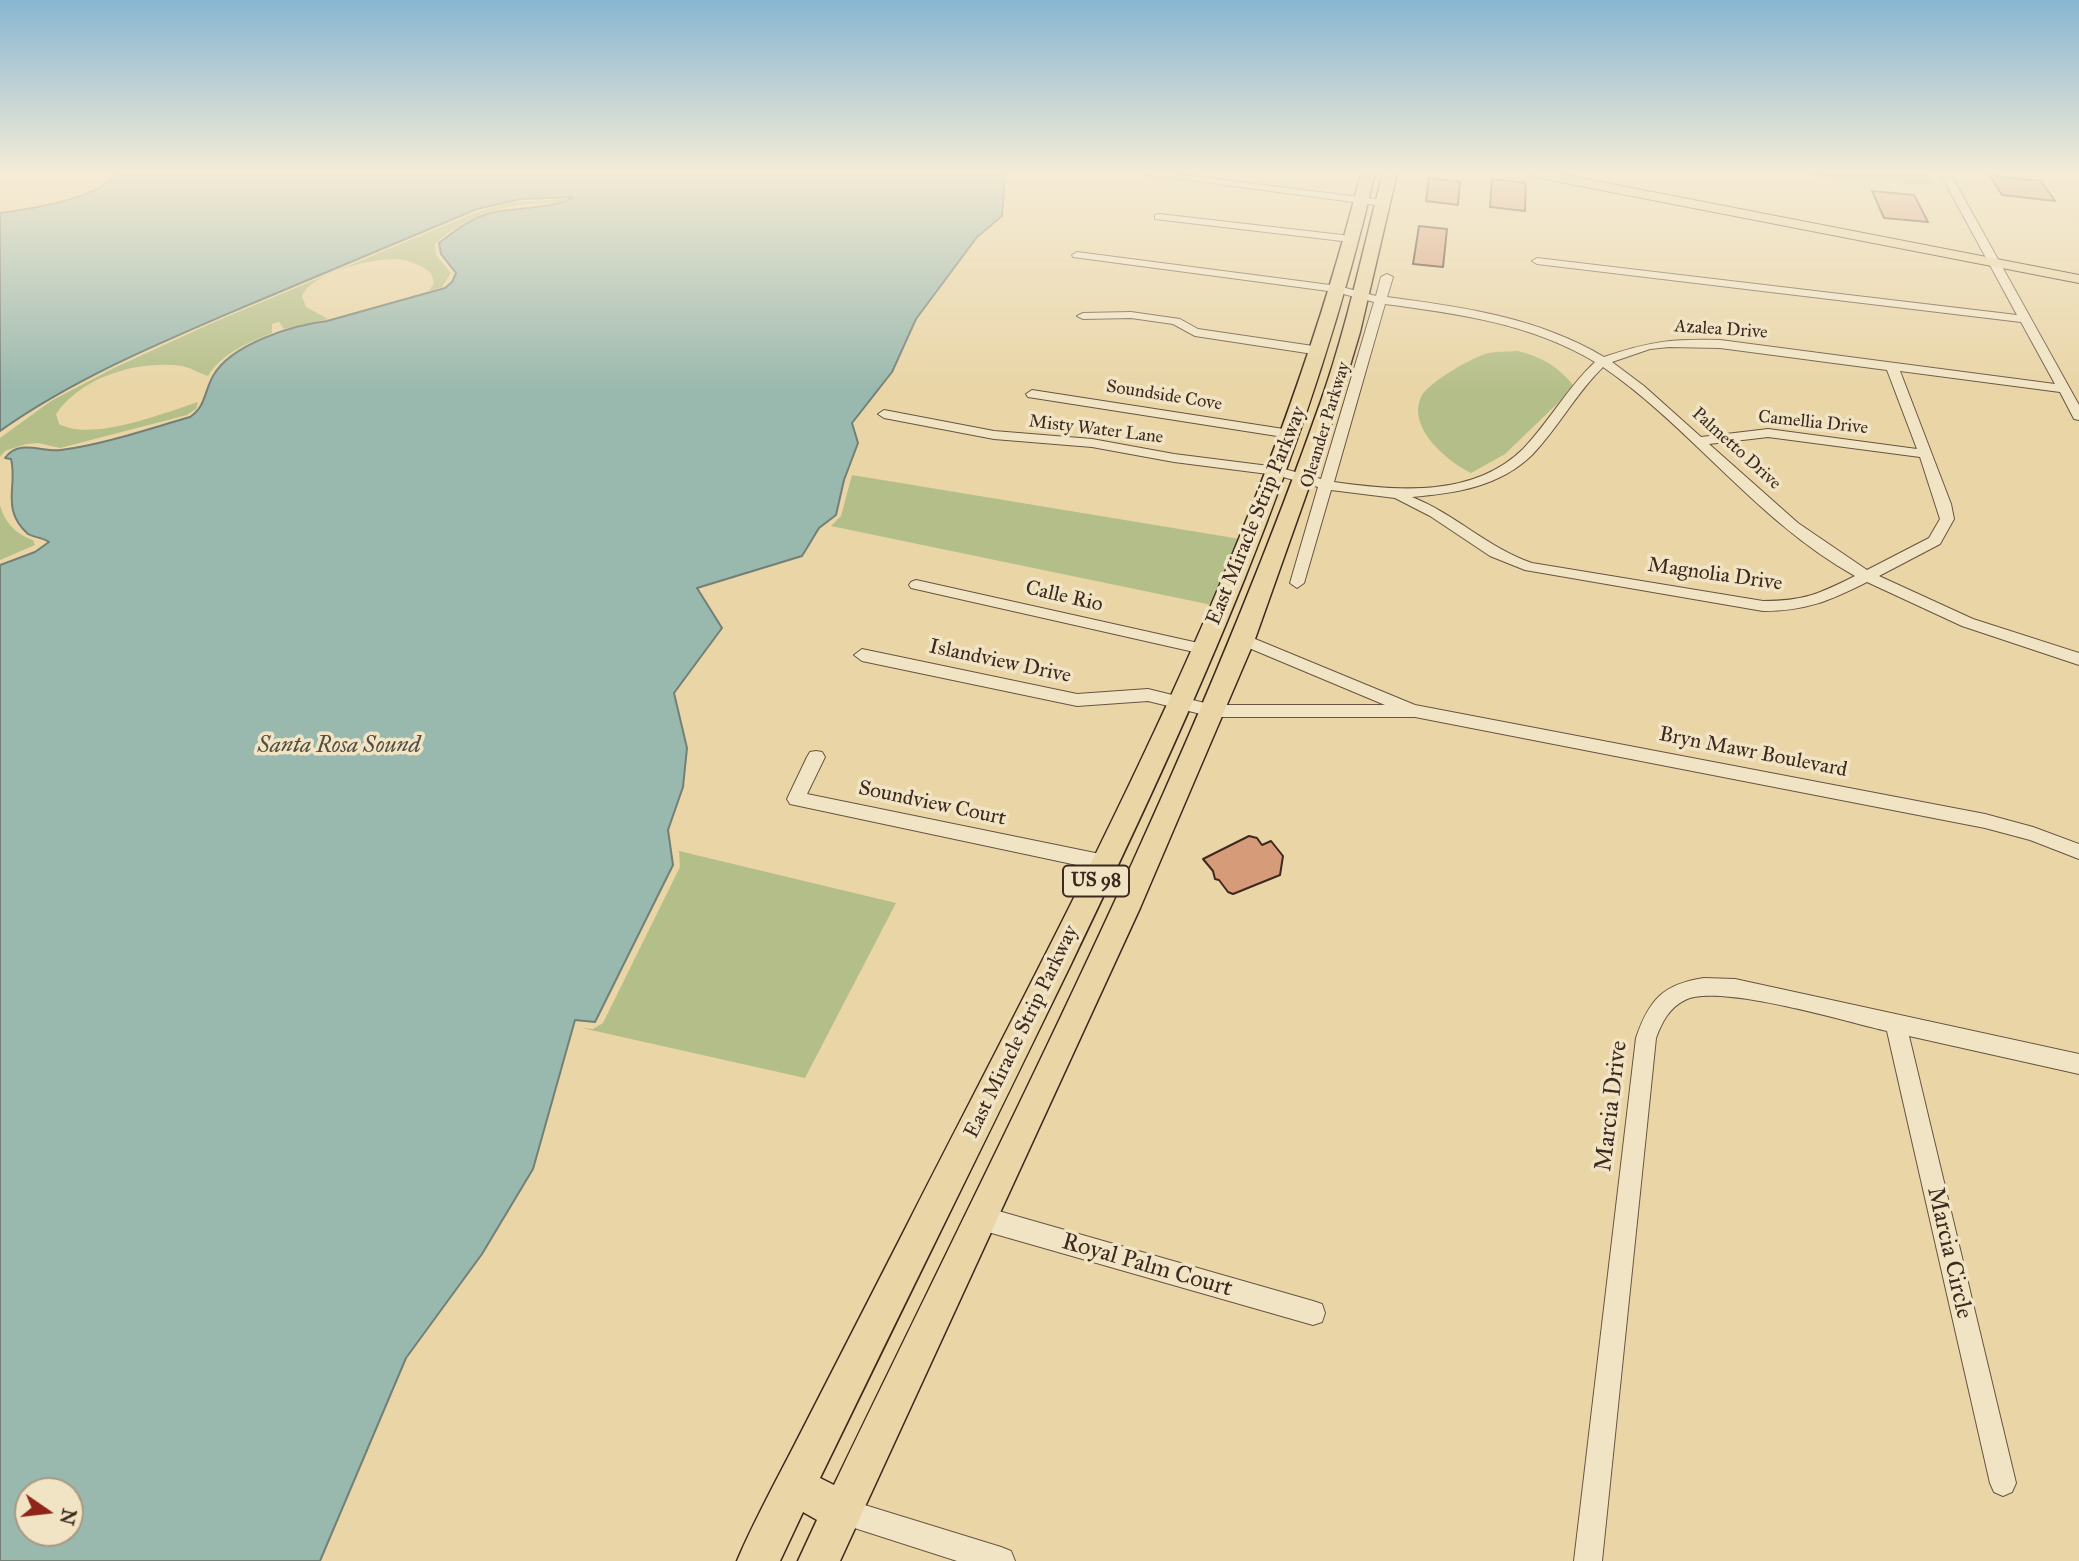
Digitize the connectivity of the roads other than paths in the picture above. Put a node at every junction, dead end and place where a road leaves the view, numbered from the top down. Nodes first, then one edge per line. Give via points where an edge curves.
1 (1352, 246) edge
2 (1366, 246) edge
3 (1930, 246) edge
4 (1936, 246) edge
5 (1985, 246) edge
6 (1077, 255) dead end
7 (1991, 257) junction
8 (1537, 261) dead end
9 (2079, 270) edge
10 (1387, 277) dead end
11 (2079, 279) edge
12 (1360, 295) junction
13 (1083, 316) dead end
14 (2025, 319) junction
15 (1320, 351) junction
16 (1603, 361) junction
17 (1892, 366) junction
18 (2064, 389) junction
19 (1032, 394) dead end
20 (884, 414) dead end
21 (2079, 416) edge
22 (1290, 434) junction
23 (1698, 441) junction
24 (1925, 454) junction
25 (1277, 471) junction
26 (1315, 482) junction
27 (1391, 494) junction
28 (1870, 576) junction
29 (1297, 583) dead end
30 (916, 585) dead end
31 (1243, 639) junction
32 (1203, 649) junction
33 (862, 655) dead end
34 (2079, 659) edge
35 (1180, 702) junction
36 (1213, 711) junction
37 (1415, 712) junction
38 (816, 757) dead end
39 (2079, 852) edge
40 (1105, 863) junction
41 (1049, 977) junction
42 (1088, 990) junction
43 (1896, 1023) junction
44 (2079, 1064) edge
45 (981, 1218) junction
46 (1313, 1313) dead end
47 (2003, 1483) dead end
48 (795, 1486) junction
49 (842, 1511) junction
50 (758, 1561) edge
51 (819, 1561) edge
52 (1001, 1561) edge
53 (1588, 1561) edge

1 - 12 highway, East Miracle Strip Parkway / US 98
2 - 12 highway, East Miracle Strip Parkway / US 98
3 - 7 main road
4 - 7 main road
5 - 7 street
6 - 12 street, Palmetto Drive
7 - 9 main road
7 - 11 main road
7 - 14 street
8 - 14 street
10 - 12 street
12 - 15 highway, East Miracle Strip Parkway / US 98
12 - 16 street, Palmetto Drive via 1504,320
12 - 26 highway, East Miracle Strip Parkway / US 98 via 1331,399
13 - 15 street via 1131,315 1176,321 1195,332
14 - 18 street
15 - 22 highway, East Miracle Strip Parkway / US 98
16 - 17 street, Azalea Drive via 1648,346 1697,342
16 - 23 street, Palmetto Drive via 1630,379
16 - 27 street, Azalea Drive via 1527,452 1499,474 1458,488
17 - 18 street, Azalea Drive
17 - 24 street, Magnolia Drive
18 - 21 street
19 - 22 street, Soundside Cove
20 - 25 street, Misty Water Lane via 994,435 1093,443
22 - 25 highway, East Miracle Strip Parkway / US 98
23 - 24 street, Camellia Drive via 1768,433
23 - 28 street, Palmetto Drive via 1796,528
24 - 28 street, Magnolia Drive via 1944,504 1947,519 1942,531 1935,541
25 - 26 street, Misty Water Lane
25 - 32 highway, East Miracle Strip Parkway / US 98
26 - 27 street, Azalea Drive
26 - 29 street, Oleander Parkway
26 - 31 highway, East Miracle Strip Parkway / US 98
27 - 28 street, Magnolia Drive via 1428,508 1497,556 1554,572 1777,606 1819,600
28 - 34 street, Palmetto Drive via 1974,625
30 - 32 street, Calle Rio
31 - 36 highway, East Miracle Strip Parkway / US 98
31 - 37 street, Bryn Mawr Boulevard
32 - 35 highway, East Miracle Strip Parkway / US 98
33 - 35 street, Islandview Drive via 1077,700 1148,695
35 - 36 street, Islandview Drive
35 - 40 highway, East Miracle Strip Parkway / US 98
36 - 37 street, Bryn Mawr Boulevard
36 - 42 highway, East Miracle Strip Parkway / US 98
37 - 39 street, Bryn Mawr Boulevard via 1975,819
38 - 40 street, Soundview Court via 796,799
40 - 41 highway, East Miracle Strip Parkway / US 98
41 - 42 highway
41 - 48 highway, East Miracle Strip Parkway / US 98
42 - 45 highway, East Miracle Strip Parkway / US 98
43 - 44 street, Marcia Drive
43 - 47 street, Marcia Circle
43 - 53 street, Marcia Drive via 1711,985 1683,991 1658,1009 1646,1038
45 - 46 street, Royal Palm Court
45 - 49 highway, East Miracle Strip Parkway / US 98
48 - 49 highway
48 - 50 highway, East Miracle Strip Parkway / US 98
49 - 51 highway, East Miracle Strip Parkway / US 98
49 - 52 street

